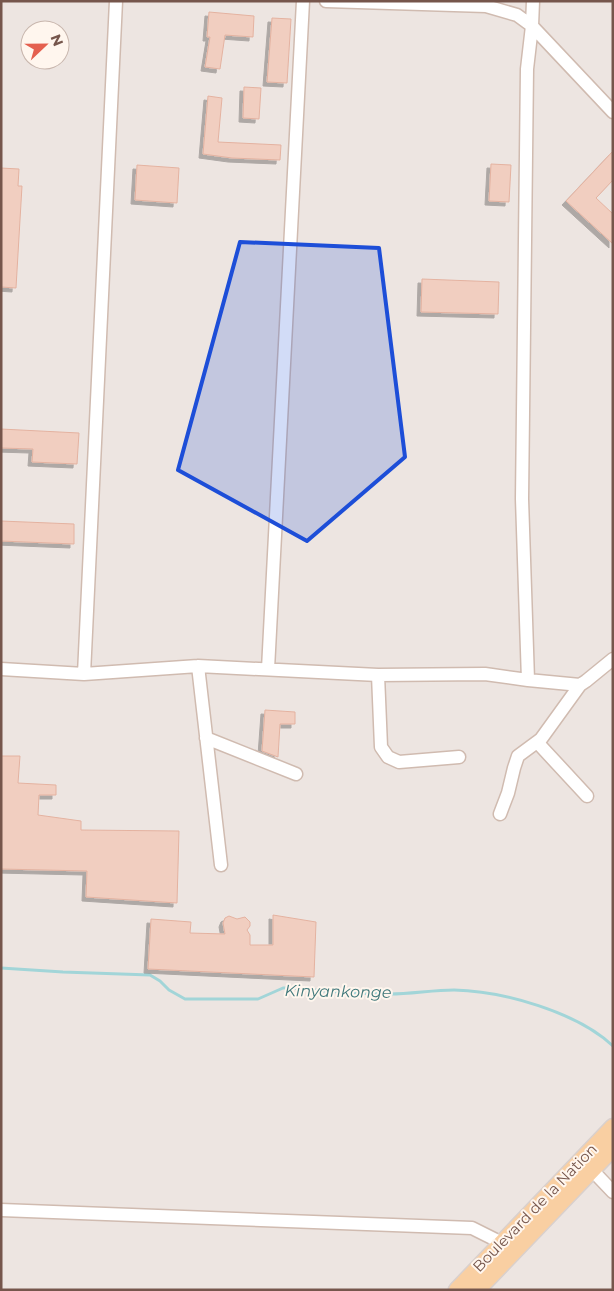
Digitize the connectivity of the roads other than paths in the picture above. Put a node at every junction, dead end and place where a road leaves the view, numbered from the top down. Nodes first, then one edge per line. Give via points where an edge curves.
1 (116, 1) edge
2 (303, 1) edge
3 (326, 1) edge
4 (533, 1) edge
5 (532, 26) junction
6 (613, 112) edge
7 (613, 659) edge
8 (198, 666) junction
9 (1, 669) edge
10 (268, 669) junction
11 (84, 674) junction
12 (378, 676) junction
13 (528, 680) junction
14 (580, 685) junction
15 (206, 738) junction
16 (537, 742) junction
17 (459, 757) dead end
18 (296, 774) dead end
19 (587, 796) dead end
20 (500, 814) dead end
21 (221, 865) dead end
22 (613, 1127) edge
23 (613, 1148) edge
24 (592, 1170) junction
25 (613, 1192) edge
26 (1, 1210) edge
27 (507, 1248) junction
28 (457, 1290) edge
29 (477, 1290) edge

1 - 11 street
2 - 10 street
3 - 5 street via 486,6 517,15
4 - 5 street
5 - 6 street
5 - 13 street via 527,69 522,499
7 - 14 street
8 - 10 street
8 - 11 street
8 - 15 street
9 - 11 street
10 - 12 street
12 - 13 street via 485,674
12 - 17 street via 381,747 388,757 399,762
13 - 14 street
14 - 16 street
15 - 18 street
15 - 21 street
16 - 19 street
16 - 20 street via 518,756
22 - 27 main road, Boulevard de la Nation
23 - 24 main road, Boulevard de la Nation
24 - 25 street
24 - 27 main road, Boulevard de la Nation
26 - 27 street via 472,1228
27 - 28 main road, Boulevard de la Nation
27 - 29 main road, Boulevard de la Nation

